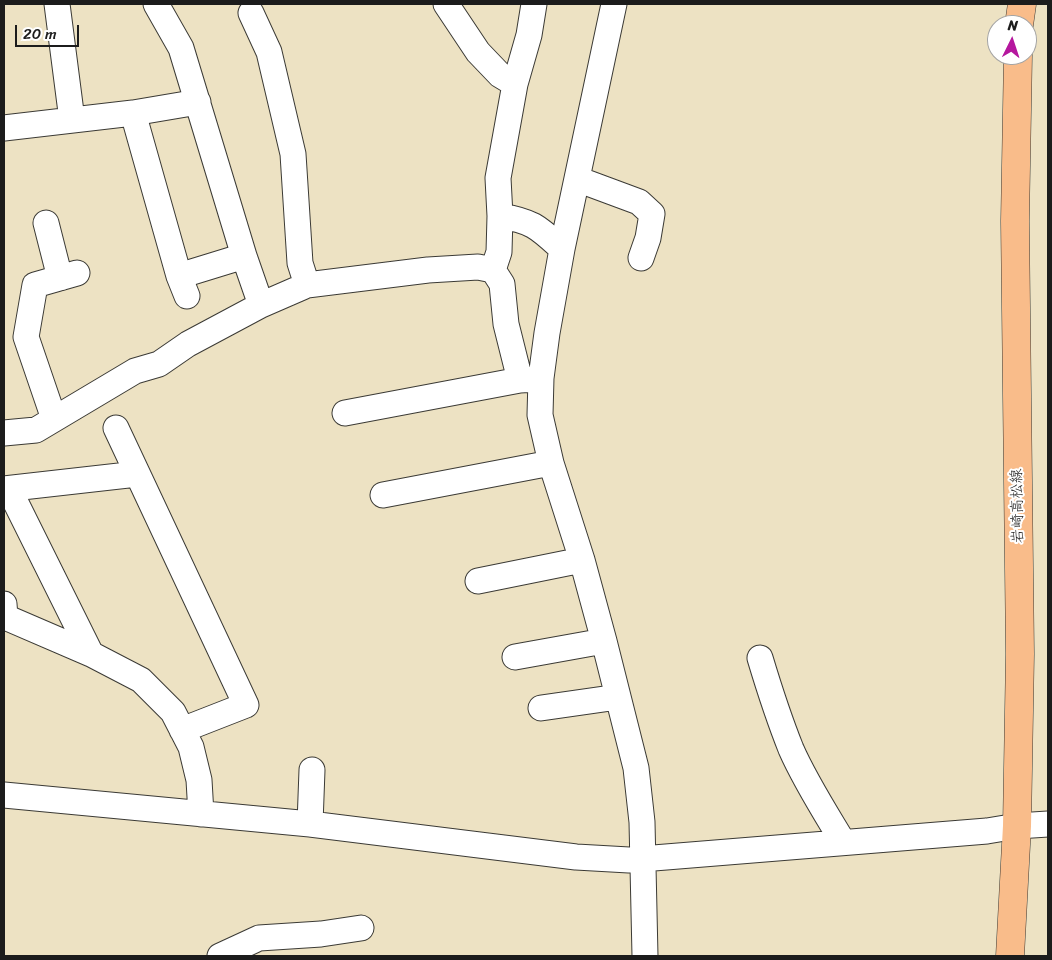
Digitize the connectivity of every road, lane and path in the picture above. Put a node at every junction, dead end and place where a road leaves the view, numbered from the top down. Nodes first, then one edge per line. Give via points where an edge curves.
1 (57, 4) edge
2 (156, 4) edge
3 (446, 4) edge
4 (534, 4) edge
5 (614, 4) edge
6 (251, 13) dead end
7 (1018, 65) edge
8 (515, 84) junction
9 (198, 102) junction
10 (133, 113) junction
11 (72, 120) junction
12 (4, 128) edge
13 (577, 179) junction
14 (500, 216) junction
15 (46, 223) dead end
16 (562, 249) junction
17 (244, 256) junction
18 (641, 258) dead end
19 (493, 270) junction
20 (307, 285) junction
21 (261, 305) junction
22 (531, 379) junction
23 (345, 413) dead end
24 (54, 419) junction
25 (116, 428) dead end
26 (4, 433) edge
27 (551, 463) junction
28 (137, 474) junction
29 (6, 489) edge
30 (382, 495) dead end
31 (582, 560) junction
32 (478, 581) dead end
33 (4, 613) edge
34 (604, 641) junction
35 (91, 654) junction
36 (515, 657) dead end
37 (760, 658) dead end
38 (618, 697) junction
39 (541, 708) dead end
40 (182, 730) junction
41 (312, 770) dead end
42 (4, 795) edge
43 (201, 814) junction
44 (310, 824) junction
45 (1048, 824) edge
46 (1017, 826) junction
47 (844, 842) junction
48 (643, 860) junction
49 (361, 928) dead end
50 (220, 956) edge
51 (645, 956) edge
52 (1010, 956) edge

1 - 11 street
2 - 9 street via 181,48
3 - 8 street via 478,52 500,75
4 - 8 street
5 - 13 street
6 - 20 street via 269,52 293,154 300,262
7 - 46 main road, 岩崎高松線 via 1015,221 1020,654
8 - 14 street via 498,178
9 - 10 street
9 - 17 street
10 - 11 street
10 - 17 street via 183,286
11 - 12 street
13 - 16 street
13 - 18 street via 640,202 652,214
14 - 16 street via 537,226
14 - 19 street via 499,252
15 - 24 street via 68,276 34,285 26,338
16 - 22 street via 547,333
17 - 21 street
19 - 20 street via 478,266 428,270
19 - 22 street via 502,284 506,324
20 - 21 street
21 - 24 street via 188,344 159,364 135,371
22 - 23 street
22 - 27 street
24 - 26 street via 36,430
25 - 28 street
27 - 30 street
27 - 31 street
28 - 29 street
28 - 40 street via 246,705
29 - 35 street
31 - 32 street
31 - 34 street
33 - 35 street
34 - 36 street
34 - 38 street
35 - 40 street via 141,680 173,712
37 - 47 street via 792,750
38 - 39 street
38 - 48 street via 636,768
40 - 43 street via 191,747 199,780
41 - 44 street
42 - 43 street
43 - 44 street
44 - 48 street via 576,857
45 - 46 street
46 - 47 street
46 - 52 main road, 岩崎高松線
47 - 48 street
48 - 51 street
49 - 50 street via 259,938

